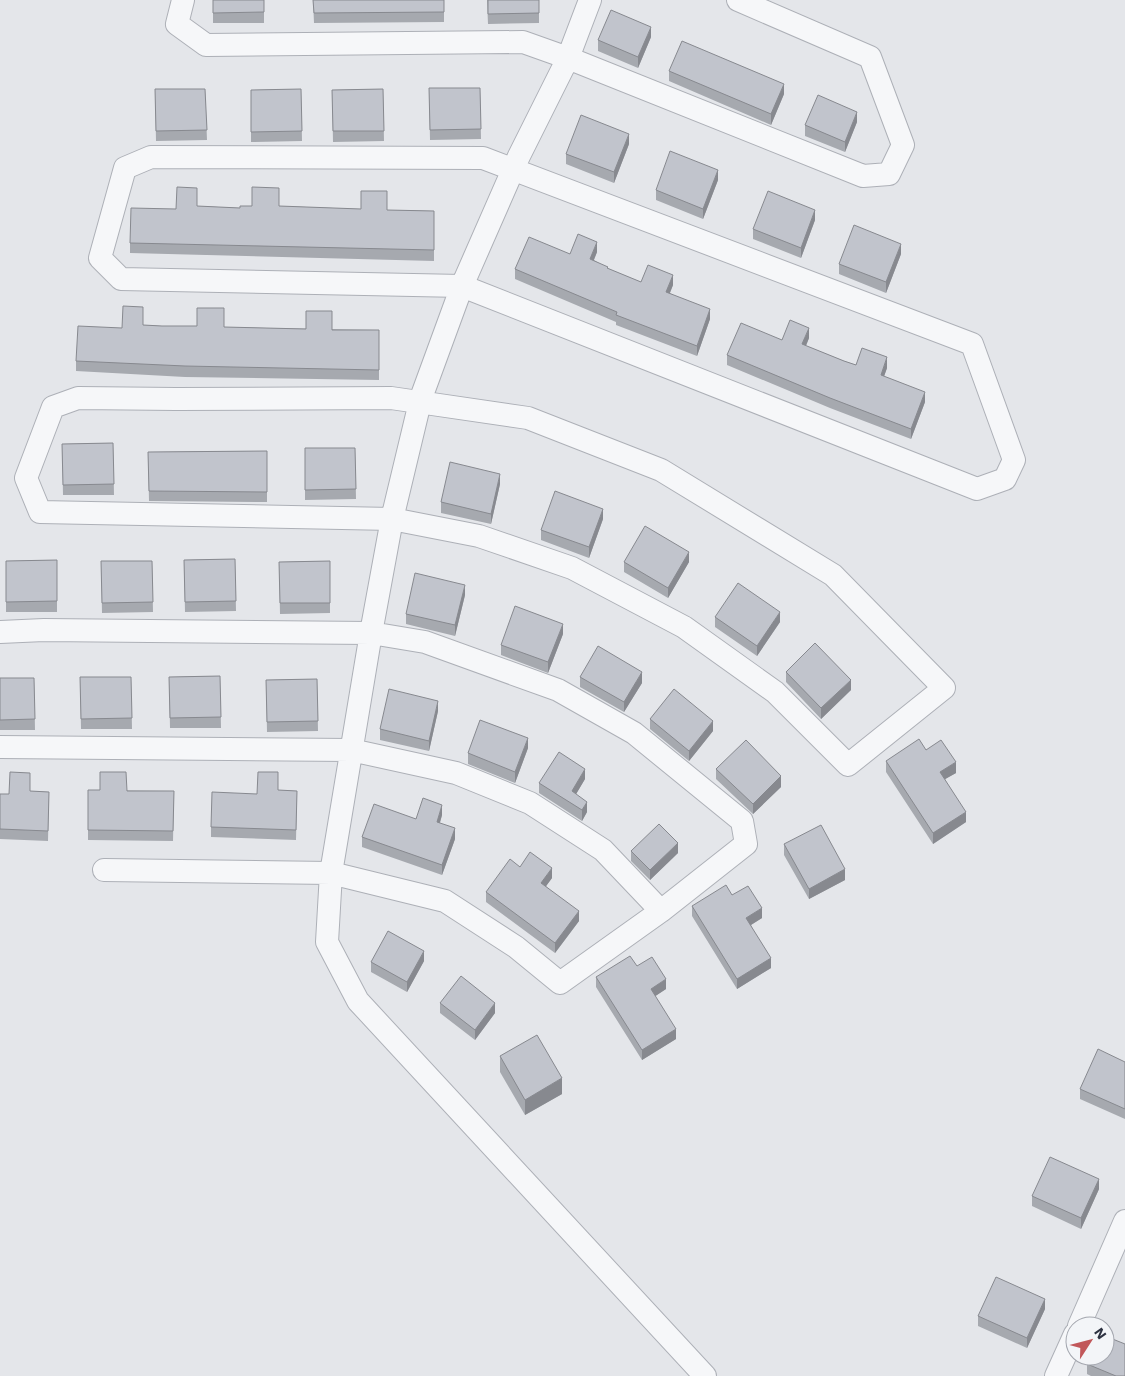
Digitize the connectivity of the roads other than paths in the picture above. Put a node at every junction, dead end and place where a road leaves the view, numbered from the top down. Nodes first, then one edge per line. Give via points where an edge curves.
1 (183, 0) edge
2 (590, 0) edge
3 (738, 0) edge
4 (568, 58) junction
5 (513, 169) junction
6 (462, 286) junction
7 (420, 403) junction
8 (392, 519) junction
9 (0, 632) edge
10 (370, 633) junction
11 (0, 747) edge
12 (350, 750) junction
13 (104, 870) dead end
14 (331, 873) junction
15 (661, 911) junction
16 (1125, 1221) edge
17 (1116, 1266) edge
18 (1084, 1316) edge
19 (1065, 1359) edge
20 (705, 1376) edge
21 (1058, 1376) edge

1 - 4 street via 177,24 206,44 523,42
2 - 4 street
3 - 4 street via 870,57 903,145 889,174 862,176
4 - 5 street
5 - 6 street
5 - 6 street via 483,158 151,157 125,168 100,258 120,279
5 - 6 street via 972,344 1014,460 1005,480 977,489
6 - 7 street
7 - 8 street
7 - 8 street via 391,398 78,398 53,407 26,478 40,512
7 - 8 street via 528,418 661,470 833,574 944,688 848,765 775,692 684,627 572,568 479,536
8 - 10 street
9 - 10 street
10 - 12 street
10 - 15 street via 425,642 558,690 634,733 742,821 746,844
11 - 12 street
12 - 14 street
12 - 15 street via 456,773 530,803 603,850
13 - 14 street
14 - 15 street via 445,901 516,947 560,983
14 - 20 street via 327,942 358,1001
16 - 17 street
17 - 18 street
19 - 21 street

